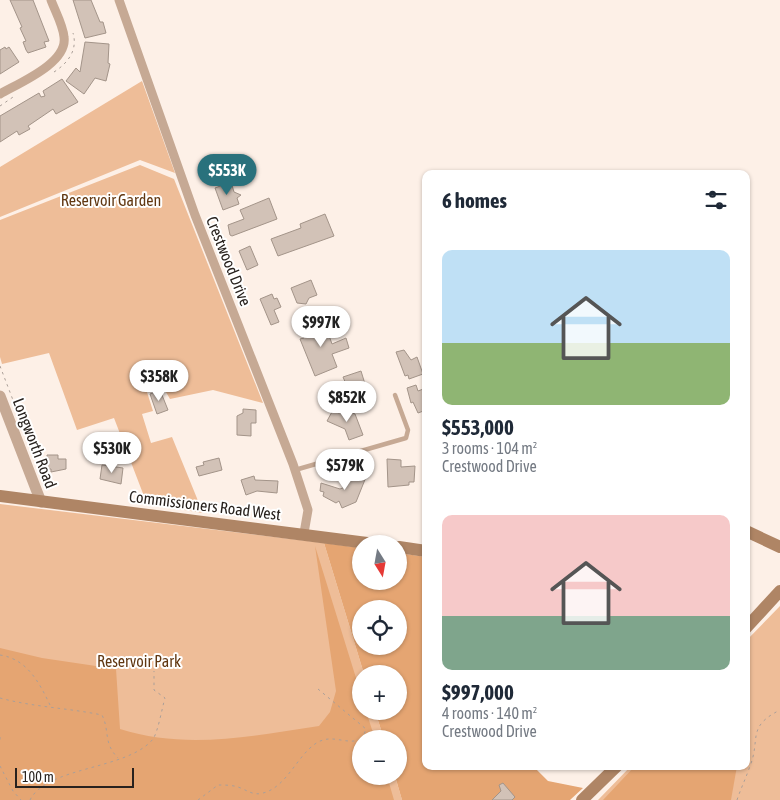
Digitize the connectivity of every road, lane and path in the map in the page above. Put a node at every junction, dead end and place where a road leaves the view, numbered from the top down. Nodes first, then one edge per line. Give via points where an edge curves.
1 (51, 0) edge
2 (119, 0) edge
3 (0, 94) edge
4 (396, 395) dead end
5 (0, 396) edge
6 (3, 410) edge
7 (295, 470) junction
8 (0, 496) edge
9 (40, 502) junction
10 (304, 533) junction
11 (750, 533) edge
12 (352, 540) edge
13 (778, 545) edge
14 (408, 548) edge
15 (422, 550) edge
16 (780, 555) edge
17 (780, 591) edge
18 (780, 601) edge
19 (750, 625) edge
20 (750, 626) edge
21 (0, 655) edge
22 (154, 671) dead end
23 (318, 689) dead end
24 (0, 698) edge
25 (50, 706) junction
26 (780, 710) edge
27 (366, 730) edge
28 (0, 737) edge
29 (0, 741) edge
30 (352, 742) edge
31 (118, 759) junction
32 (0, 766) edge
33 (750, 768) edge
34 (614, 770) edge
35 (749, 770) edge
36 (21, 800) edge
37 (30, 800) edge
38 (198, 800) edge
39 (582, 800) edge
40 (737, 800) edge

1 - 3 street via 64,37 64,51 56,60
2 - 7 street, Crestwood Drive via 195,215
4 - 7 lane via 408,430 406,438
5 - 6 street, Longworth Road
6 - 9 street, Longworth Road
7 - 10 street, Crestwood Drive via 308,510
8 - 9 main road, Commissioners Road West
9 - 10 main road, Commissioners Road West
10 - 12 main road, Commissioners Road West
11 - 13 main road
13 - 16 main road
14 - 15 main road
17 - 19 main road
18 - 20 main road
21 - 25 path via 13,657 26,666
22 - 31 path via 154,690 165,698 154,739
23 - 27 path
24 - 25 path via 29,706
25 - 31 path via 102,715 110,751
26 - 33 path via 759,725
28 - 29 path
30 - 38 path via 322,740 276,787 263,794 251,794 236,786 218,785
31 - 37 path via 66,776 34,792
32 - 36 path
34 - 39 main road
35 - 40 path

